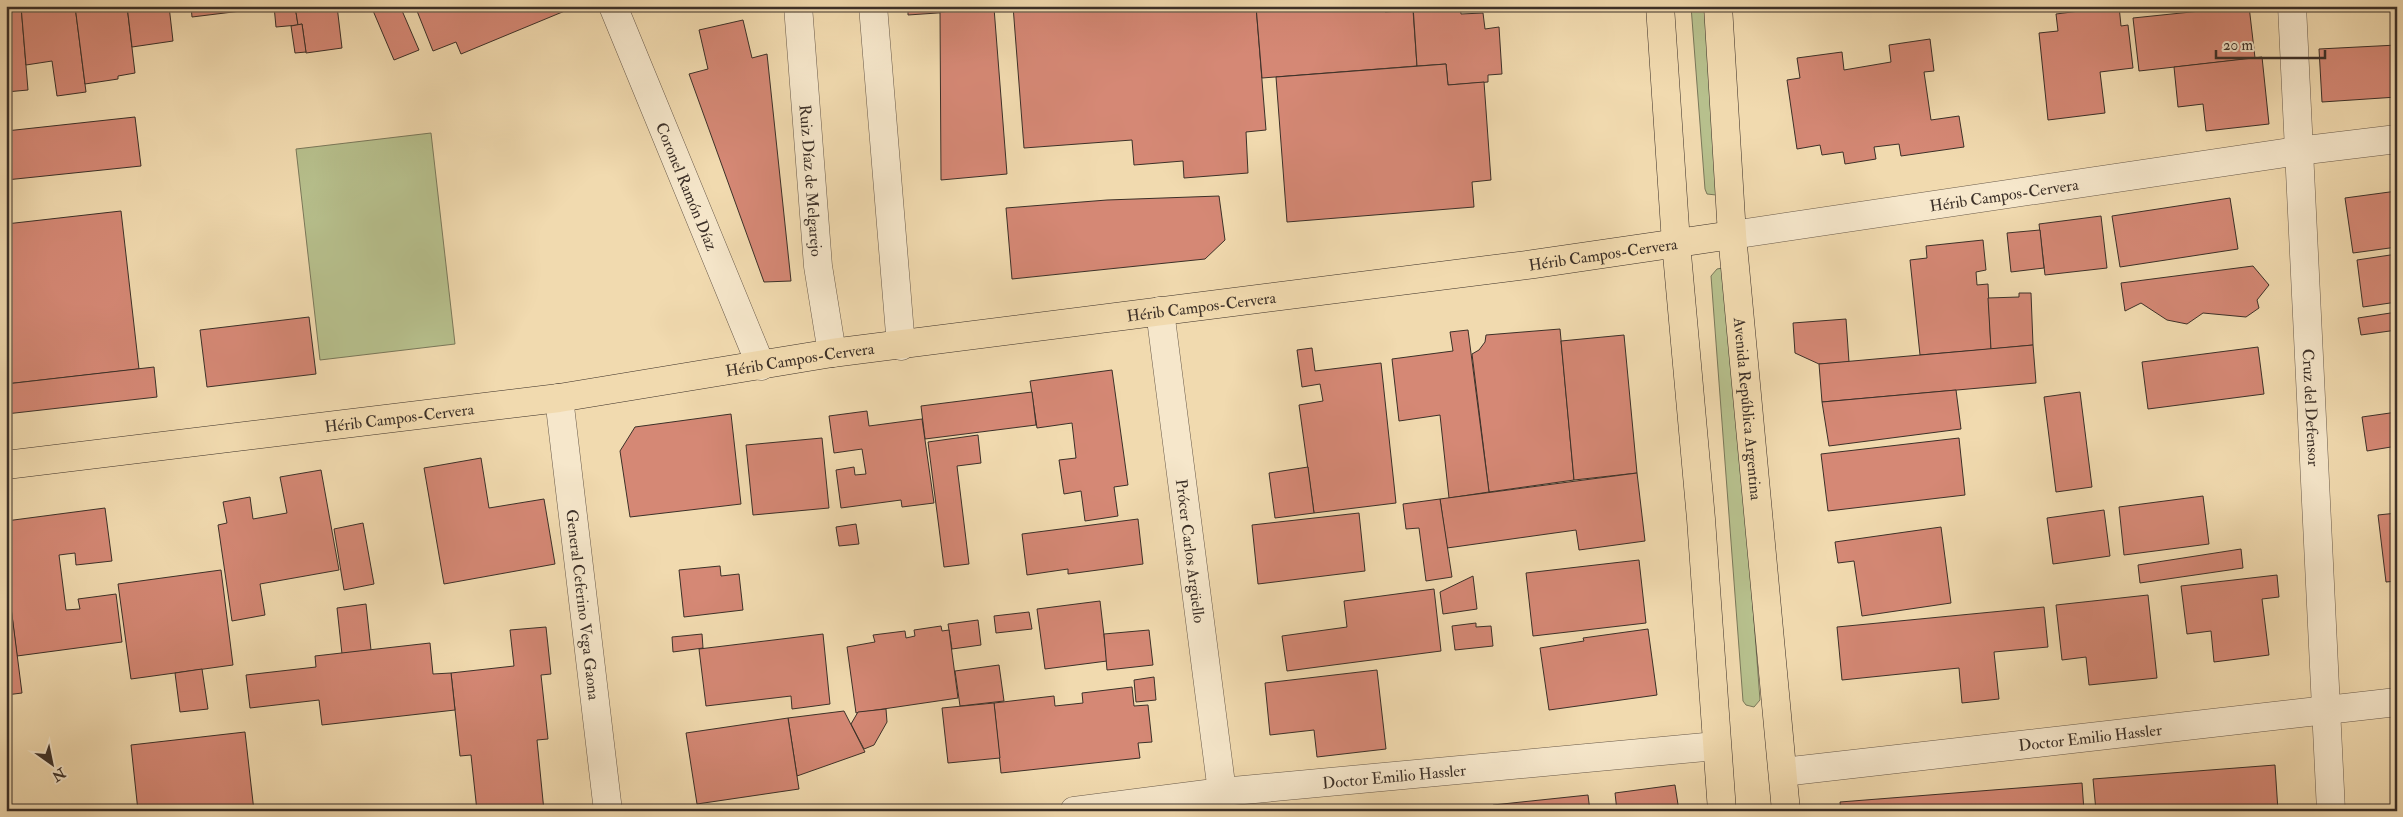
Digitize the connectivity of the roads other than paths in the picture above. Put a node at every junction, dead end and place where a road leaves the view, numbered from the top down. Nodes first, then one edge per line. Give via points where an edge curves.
1 (613, 6) edge
2 (798, 6) edge
3 (873, 6) edge
4 (1660, 6) edge
5 (1718, 6) edge
6 (2292, 6) edge
7 (2397, 139) edge
8 (2298, 151) junction
9 (1732, 235) junction
10 (1676, 244) junction
11 (1160, 311) junction
12 (901, 346) junction
13 (832, 353) junction
14 (761, 366) junction
15 (559, 398) junction
16 (6, 465) edge
17 (2397, 702) edge
18 (2326, 711) junction
19 (1716, 746) junction
20 (1783, 772) junction
21 (1222, 792) junction
22 (608, 811) edge
23 (1074, 811) edge
24 (1722, 811) edge
25 (1786, 811) edge
26 (2331, 811) edge

1 - 14 street, Coronel Ramón Díaz
2 - 13 street, Ruiz Díaz de Melgarejo via 818,266
3 - 12 street
4 - 10 main road
5 - 9 main road, Avenida República Argentina
6 - 8 street, Cruz del Defensor
7 - 8 street, Hérib Campos-Cervera
8 - 9 street, Hérib Campos-Cervera
8 - 18 street, Cruz del Defensor
9 - 10 main road, Hérib Campos-Cervera
9 - 20 main road, Avenida República Argentina
10 - 11 main road, Hérib Campos-Cervera
10 - 19 main road via 1701,519
11 - 12 main road, Hérib Campos-Cervera
11 - 21 street, Prócer Carlos Argüello
12 - 13 main road, Hérib Campos-Cervera
13 - 14 main road, Hérib Campos-Cervera
14 - 15 main road, Hérib Campos-Cervera
15 - 16 main road, Hérib Campos-Cervera
15 - 22 street, General Ceferino Vega Gaona
17 - 18 street, Doctor Emilio Hassler
18 - 20 street, Doctor Emilio Hassler
18 - 26 street, Cruz del Defensor
19 - 21 street, Doctor Emilio Hassler
19 - 24 main road
20 - 25 main road, Avenida República Argentina
21 - 23 street, Doctor Emilio Hassler

